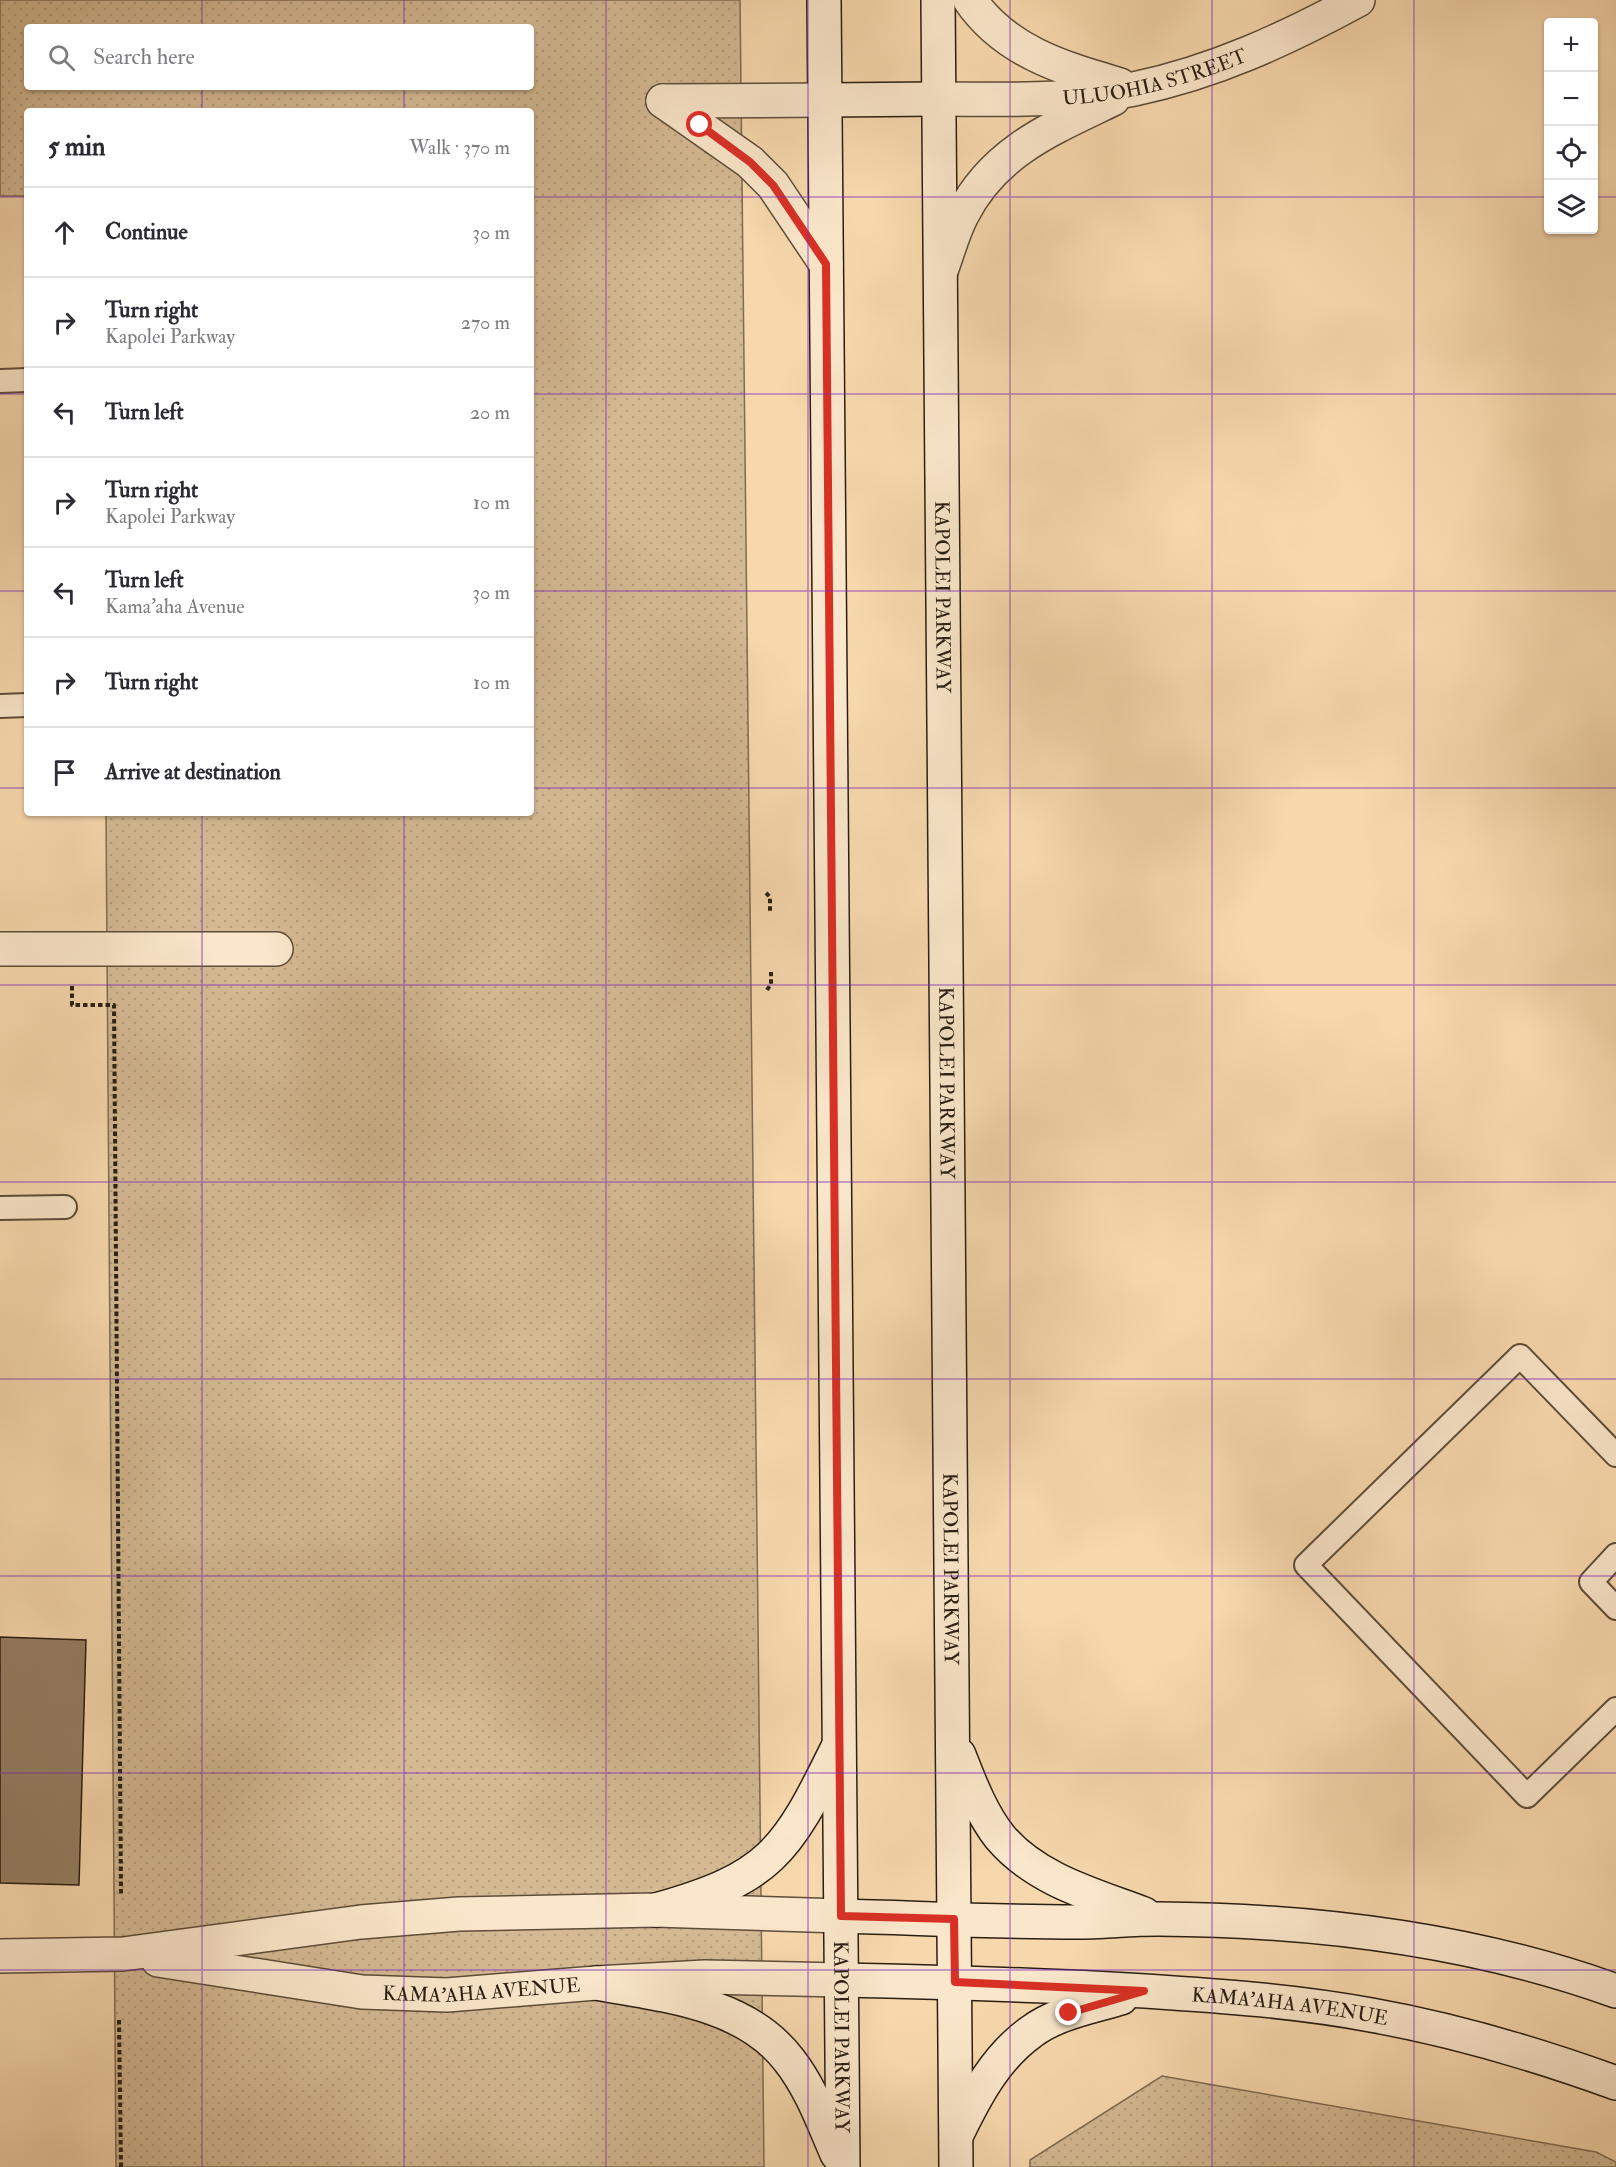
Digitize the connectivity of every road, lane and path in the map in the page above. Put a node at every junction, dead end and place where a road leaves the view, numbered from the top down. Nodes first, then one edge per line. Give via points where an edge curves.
1 (824, 0) edge
2 (938, 0) edge
3 (970, 0) edge
4 (1358, 0) edge
5 (1133, 89) junction
6 (938, 99) junction
7 (825, 100) junction
8 (826, 264) junction
9 (940, 273) junction
10 (24, 380) edge
11 (0, 381) edge
12 (24, 705) edge
13 (0, 706) edge
14 (766, 893) dead end
15 (770, 911) dead end
16 (0, 949) edge
17 (276, 949) dead end
18 (771, 972) dead end
19 (72, 985) dead end
20 (767, 990) dead end
21 (65, 1207) dead end
22 (0, 1208) edge
23 (1616, 1455) edge
24 (1616, 1556) edge
25 (1616, 1608) edge
26 (1616, 1709) edge
27 (952, 1740) junction
28 (839, 1745) junction
29 (121, 1894) dead end
30 (656, 1910) junction
31 (841, 1916) junction
32 (954, 1919) junction
33 (1157, 1919) junction
34 (123, 1954) junction
35 (0, 1956) edge
36 (841, 1980) junction
37 (955, 1982) junction
38 (596, 1983) junction
39 (1144, 1991) junction
40 (1616, 1991) edge
41 (119, 2020) dead end
42 (1616, 2083) edge
43 (956, 2152) edge
44 (121, 2167) edge
45 (843, 2167) edge

1 - 7 main road, KAPOLEI PARKWAY
2 - 6 main road, KAPOLEI PARKWAY
3 - 5 main road via 997,31 1025,51
4 - 5 main road, ULUOHIA STREET via 1283,40 1201,71
5 - 6 main road, ULUOHIA STREET via 1052,98
5 - 9 main road via 1009,154 983,182 962,214
6 - 7 main road, ULUOHIA STREET
6 - 9 main road, KAPOLEI PARKWAY
7 - 8 main road, KAPOLEI PARKWAY
7 - 8 main road via 663,101 750,162 773,185
8 - 28 main road, KAPOLEI PARKWAY
9 - 27 main road, KAPOLEI PARKWAY
10 - 11 lane
12 - 13 lane
14 - 15 path via 770,897
16 - 17 main road
18 - 20 path
19 - 29 path via 72,1005 114,1005
21 - 22 lane
23 - 26 lane via 1520,1356 1306,1565 1527,1796
24 - 25 lane via 1591,1582
27 - 32 main road, KAPOLEI PARKWAY
27 - 33 main road via 979,1804 1000,1837 1028,1863 1061,1882
28 - 30 main road via 805,1813 765,1864 732,1885
28 - 31 main road, KAPOLEI PARKWAY
30 - 31 main road, KAMA'AHA AVENUE
30 - 34 main road, KAMA'AHA AVENUE via 459,1914 361,1922
31 - 32 main road, KAMA'AHA AVENUE
31 - 36 main road, KAPOLEI PARKWAY
32 - 33 main road
32 - 37 main road, KAPOLEI PARKWAY
33 - 40 main road via 1380,1933 1476,1950
34 - 35 main road, KAMA'AHA AVENUE
34 - 38 main road, KAMA'AHA AVENUE via 362,1992 447,1995
36 - 37 main road, KAMA'AHA AVENUE
36 - 38 main road, KAMA'AHA AVENUE via 705,1977
36 - 45 main road, KAPOLEI PARKWAY
37 - 39 main road, KAMA'AHA AVENUE
37 - 43 main road, KAPOLEI PARKWAY
38 - 45 main road via 678,1998 731,2015 765,2034 789,2059 812,2096
39 - 42 main road, KAMA'AHA AVENUE via 1260,1998 1370,2014 1528,2053
39 - 43 main road via 1069,2013 1031,2032 986,2080
41 - 44 path

